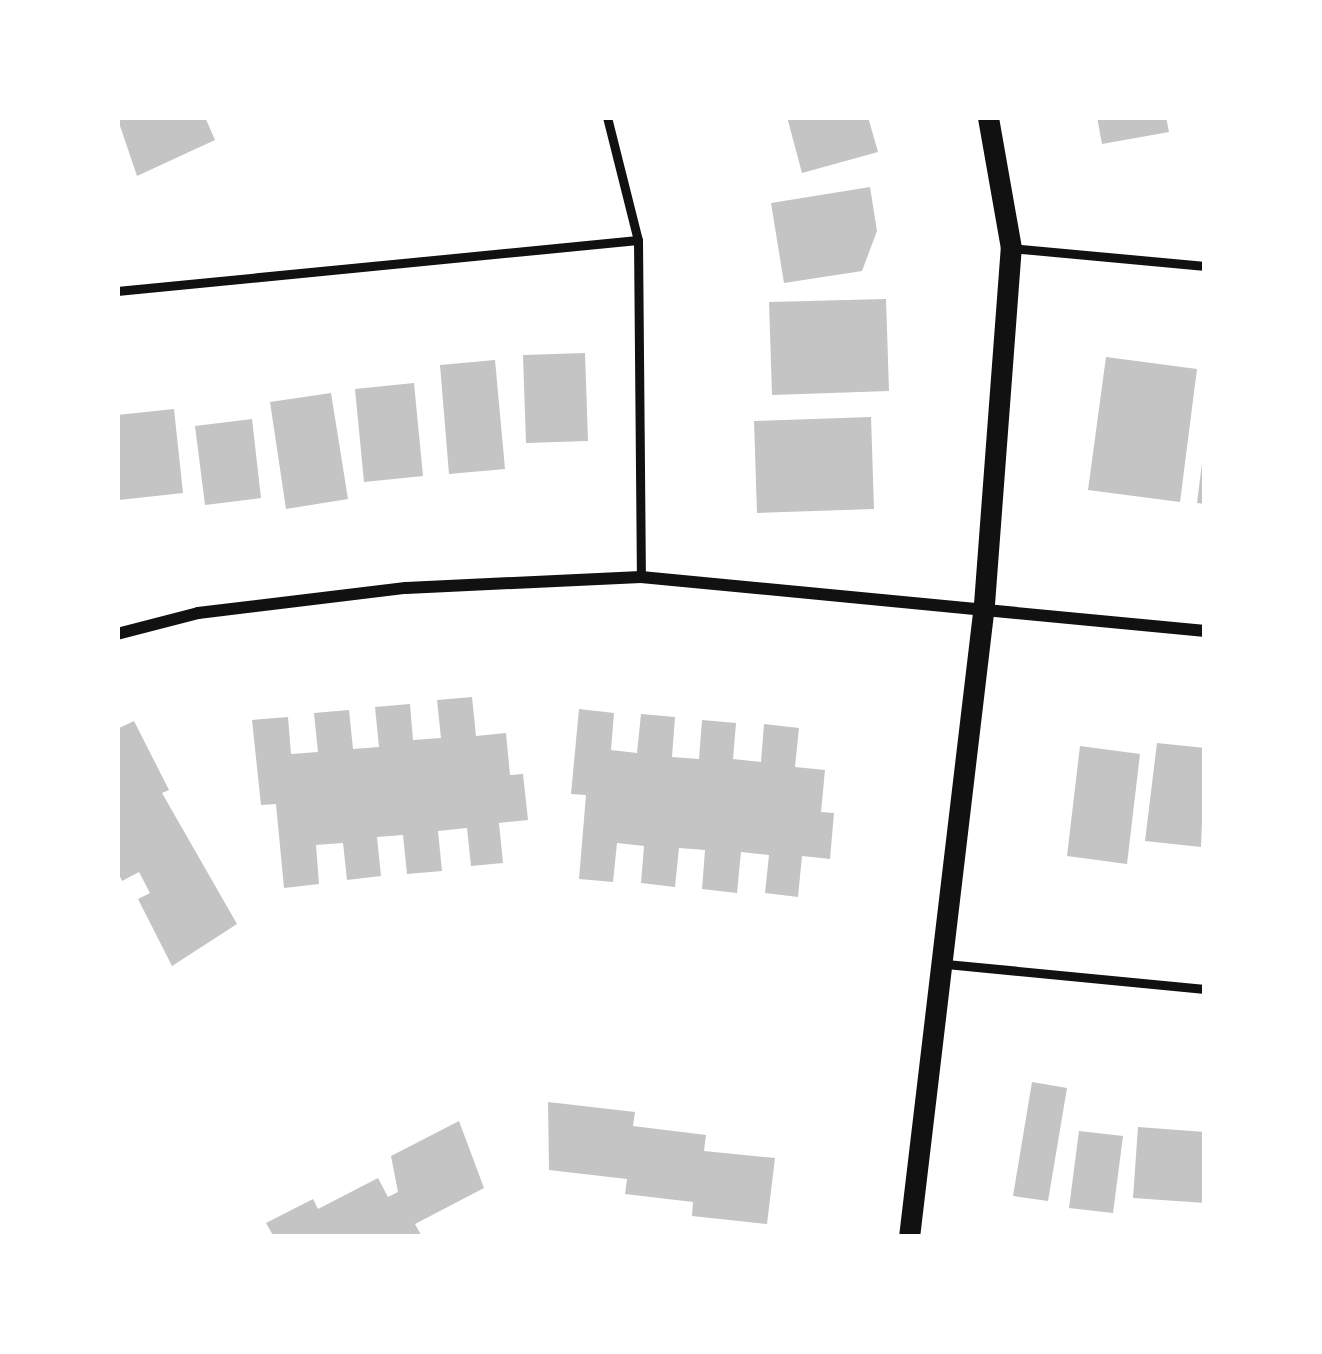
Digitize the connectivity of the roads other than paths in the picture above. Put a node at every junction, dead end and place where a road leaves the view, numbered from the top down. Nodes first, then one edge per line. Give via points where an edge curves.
1 (607, 117) edge
2 (988, 117) edge
3 (638, 240) junction
4 (1011, 248) junction
5 (1205, 266) edge
6 (117, 292) edge
7 (640, 577) junction
8 (985, 604) junction
9 (1205, 631) edge
10 (117, 634) edge
11 (946, 964) junction
12 (1205, 988) edge
13 (909, 1237) edge

1 - 3 lane
2 - 4 street
3 - 6 lane
3 - 7 lane
4 - 5 lane
4 - 8 street
7 - 8 street
7 - 10 street via 406,588 198,613
8 - 9 street
8 - 11 street
11 - 12 lane
11 - 13 street

